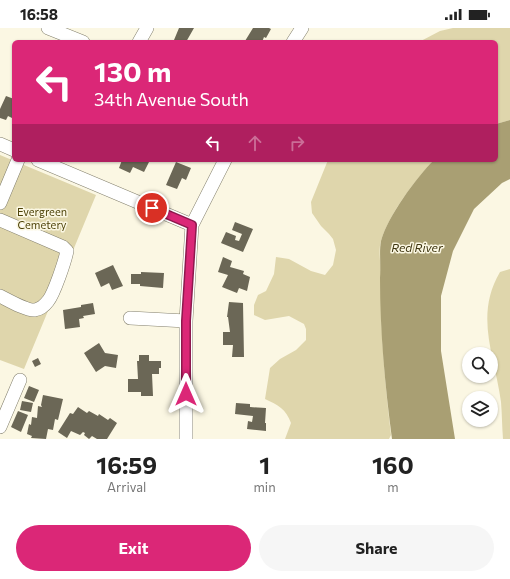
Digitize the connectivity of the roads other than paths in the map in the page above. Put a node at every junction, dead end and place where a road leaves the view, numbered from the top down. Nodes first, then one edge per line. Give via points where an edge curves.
1 (48, 28) edge
2 (147, 28) edge
3 (302, 28) edge
4 (78, 40) edge
5 (140, 40) edge
6 (295, 40) edge
7 (0, 144) edge
8 (12, 149) edge
9 (17, 162) edge
10 (43, 162) edge
11 (224, 162) edge
12 (0, 203) edge
13 (0, 220) edge
14 (192, 225) junction
15 (0, 296) edge
16 (130, 318) dead end
17 (186, 321) junction
18 (20, 380) dead end
19 (0, 427) edge
20 (186, 439) edge

1 - 4 street
2 - 5 street
3 - 6 street
7 - 8 street
9 - 12 street
10 - 14 street
11 - 14 street
13 - 15 street via 67,251 48,301 42,307 35,310 27,308
14 - 17 street
16 - 17 street
17 - 20 street
18 - 19 street

